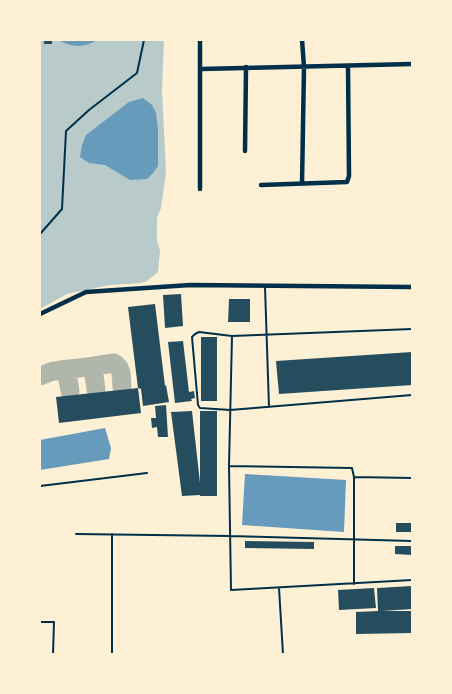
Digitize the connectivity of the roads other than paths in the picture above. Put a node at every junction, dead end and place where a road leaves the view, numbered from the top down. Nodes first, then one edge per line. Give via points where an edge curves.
1 (144, 40) edge
2 (200, 40) edge
3 (302, 40) edge
4 (412, 64) edge
5 (348, 66) junction
6 (246, 67) junction
7 (304, 67) junction
8 (201, 69) junction
9 (245, 151) dead end
10 (302, 184) junction
11 (261, 185) dead end
12 (200, 189) dead end
13 (40, 234) edge
14 (265, 286) junction
15 (412, 287) edge
16 (40, 314) edge
17 (412, 329) edge
18 (267, 335) junction
19 (232, 336) junction
20 (412, 394) edge
21 (270, 407) junction
22 (230, 410) junction
23 (229, 466) junction
24 (147, 473) dead end
25 (354, 477) junction
26 (412, 478) edge
27 (40, 486) edge
28 (76, 534) dead end
29 (112, 534) junction
30 (230, 536) junction
31 (353, 539) junction
32 (412, 541) edge
33 (412, 580) edge
34 (354, 584) junction
35 (279, 588) junction
36 (40, 622) edge
37 (53, 654) edge
38 (112, 654) edge
39 (283, 654) edge

1 - 13 lane via 137,73 66,131 62,209
2 - 8 street
3 - 7 street
4 - 5 street
5 - 7 street
5 - 10 street via 349,180
6 - 7 street
6 - 8 street
6 - 9 street
7 - 10 street
8 - 12 street
10 - 11 street
14 - 15 street
14 - 16 street via 190,285 86,292
14 - 18 lane
17 - 18 lane
18 - 19 lane
18 - 21 lane
19 - 22 lane
19 - 22 lane via 199,332 192,338 198,407
20 - 21 lane
21 - 22 lane
22 - 23 lane
23 - 25 lane via 352,468
23 - 30 lane
24 - 27 lane
25 - 26 lane
25 - 31 lane
28 - 29 lane
29 - 30 lane
29 - 38 lane
30 - 31 lane
30 - 35 lane via 231,590
31 - 32 lane
31 - 34 lane
33 - 34 lane
34 - 35 lane
35 - 39 lane
36 - 37 lane via 54,622

